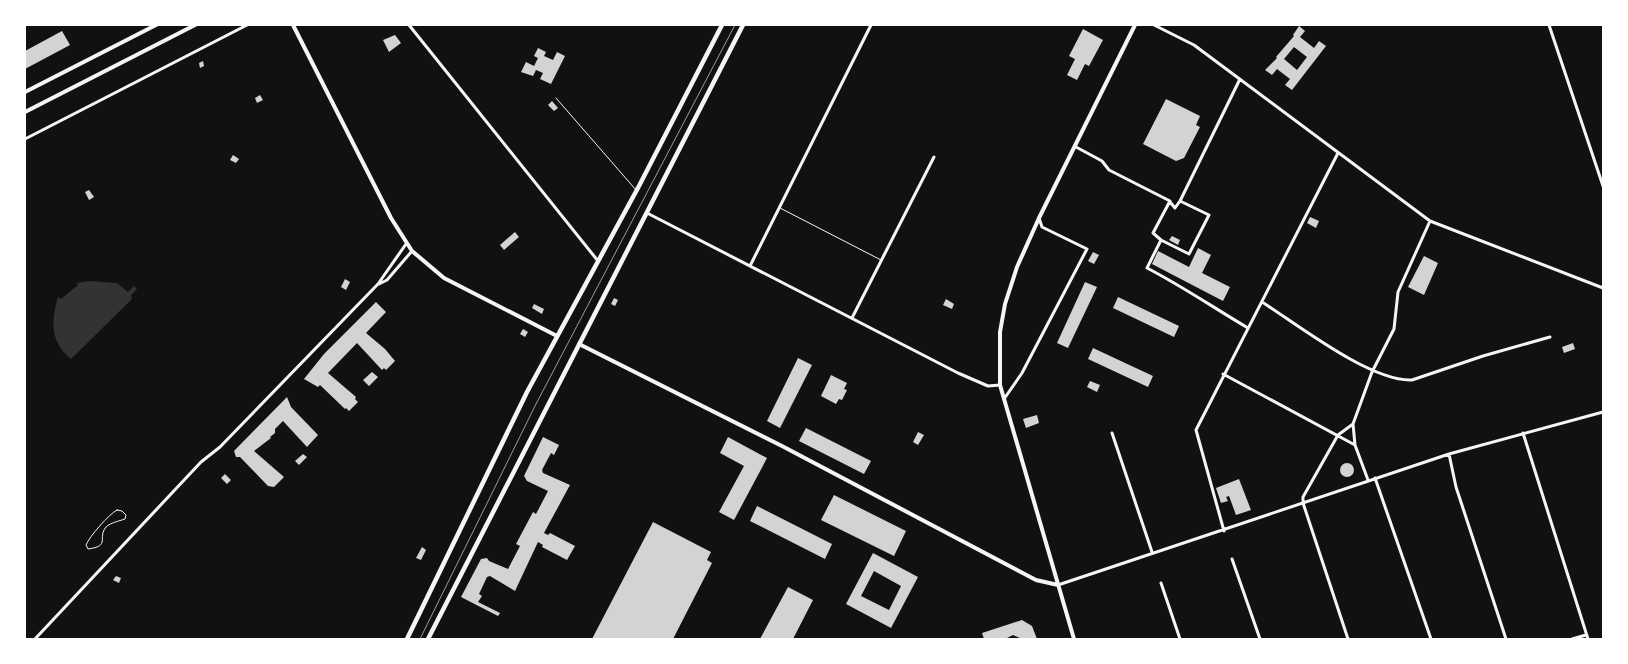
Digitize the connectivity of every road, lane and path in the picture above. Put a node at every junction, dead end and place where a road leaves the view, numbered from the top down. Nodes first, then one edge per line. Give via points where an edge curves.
1 (156, 25) edge
2 (195, 25) edge
3 (247, 25) edge
4 (293, 25) edge
5 (409, 25) edge
6 (722, 25) edge
7 (743, 25) edge
8 (871, 25) edge
9 (1135, 25) edge
10 (1154, 25) edge
11 (1549, 25) edge
12 (1240, 79) junction
13 (25, 92) edge
14 (556, 98) dead end
15 (25, 112) edge
16 (25, 139) edge
17 (1076, 147) junction
18 (1338, 153) junction
19 (934, 157) dead end
20 (1603, 186) edge
21 (637, 191) junction
22 (1180, 201) junction
23 (1170, 202) junction
24 (779, 207) junction
25 (646, 212) junction
26 (1039, 218) junction
27 (1430, 221) junction
28 (1161, 240) junction
29 (406, 244) junction
30 (412, 251) junction
31 (882, 260) junction
32 (598, 262) junction
33 (750, 266) junction
34 (378, 284) junction
35 (1603, 288) edge
36 (1262, 302) junction
37 (852, 318) junction
38 (1248, 328) junction
39 (556, 336) junction
40 (1550, 337) dead end
41 (579, 344) junction
42 (1372, 372) junction
43 (1223, 374) junction
44 (1000, 385) junction
45 (1004, 399) junction
46 (1603, 412) edge
47 (1352, 424) junction
48 (1112, 433) dead end
49 (1523, 433) junction
50 (1338, 435) junction
51 (1355, 444) junction
52 (1450, 454) junction
53 (1375, 478) junction
54 (1368, 481) junction
55 (1303, 503) junction
56 (1224, 531) junction
57 (104, 534) joint
58 (1152, 552) junction
59 (1232, 560) dead end
60 (1161, 584) dead end
61 (1058, 585) junction
62 (1587, 637) edge
63 (35, 639) edge
64 (407, 639) edge
65 (428, 639) edge
66 (1074, 639) edge
67 (1180, 639) edge
68 (1260, 639) edge
69 (1348, 639) edge
70 (1431, 639) edge
71 (1506, 639) edge
72 (1572, 639) edge

1 - 13 main road
2 - 15 main road
3 - 16 street
4 - 29 main road
5 - 32 street
6 - 21 main road
7 - 25 main road
8 - 24 street
9 - 17 main road
10 - 12 street via 1194,45
11 - 20 street
12 - 18 street
12 - 22 street
14 - 21 lane
17 - 23 street via 1102,160 1110,170
17 - 26 main road
18 - 27 street
18 - 36 street
19 - 31 street
21 - 32 main road
22 - 23 street via 1175,208
22 - 28 street via 1209,215 1189,254
23 - 28 street via 1153,233
24 - 31 lane
24 - 33 street
25 - 33 street
25 - 41 main road
26 - 44 main road via 1005,304 999,354
26 - 45 street via 1042,227 1087,249 1022,373
27 - 35 street
27 - 42 street via 1398,292 1394,329
28 - 38 street via 1147,268 1176,282
29 - 30 main road
29 - 34 street
30 - 34 street via 387,280
30 - 39 main road via 444,278
31 - 37 street
32 - 39 main road
33 - 37 street
34 - 63 street via 222,445 205,458
36 - 38 street
36 - 42 street
37 - 44 street via 958,373 988,386
38 - 43 street
39 - 64 main road via 496,452
40 - 42 street via 1412,380 1387,378
41 - 61 main road via 782,446 1036,580
41 - 65 main road
42 - 47 street
43 - 50 street via 1334,436
43 - 56 street via 1196,430
44 - 45 main road
45 - 61 main road
46 - 49 street
47 - 50 street
47 - 51 street
48 - 58 street
49 - 52 street
49 - 62 street
50 - 51 street
50 - 55 street via 1303,497
51 - 54 street
52 - 53 street
52 - 71 street via 1456,487
53 - 54 street
53 - 70 street
54 - 55 street
55 - 56 street
55 - 69 street
56 - 58 street
57 - 57 path via 100,546 88,549 88,540 111,513 122,511 126,515 125,520 108,525
58 - 61 street
59 - 68 street
60 - 67 street
61 - 66 main road
62 - 72 street

